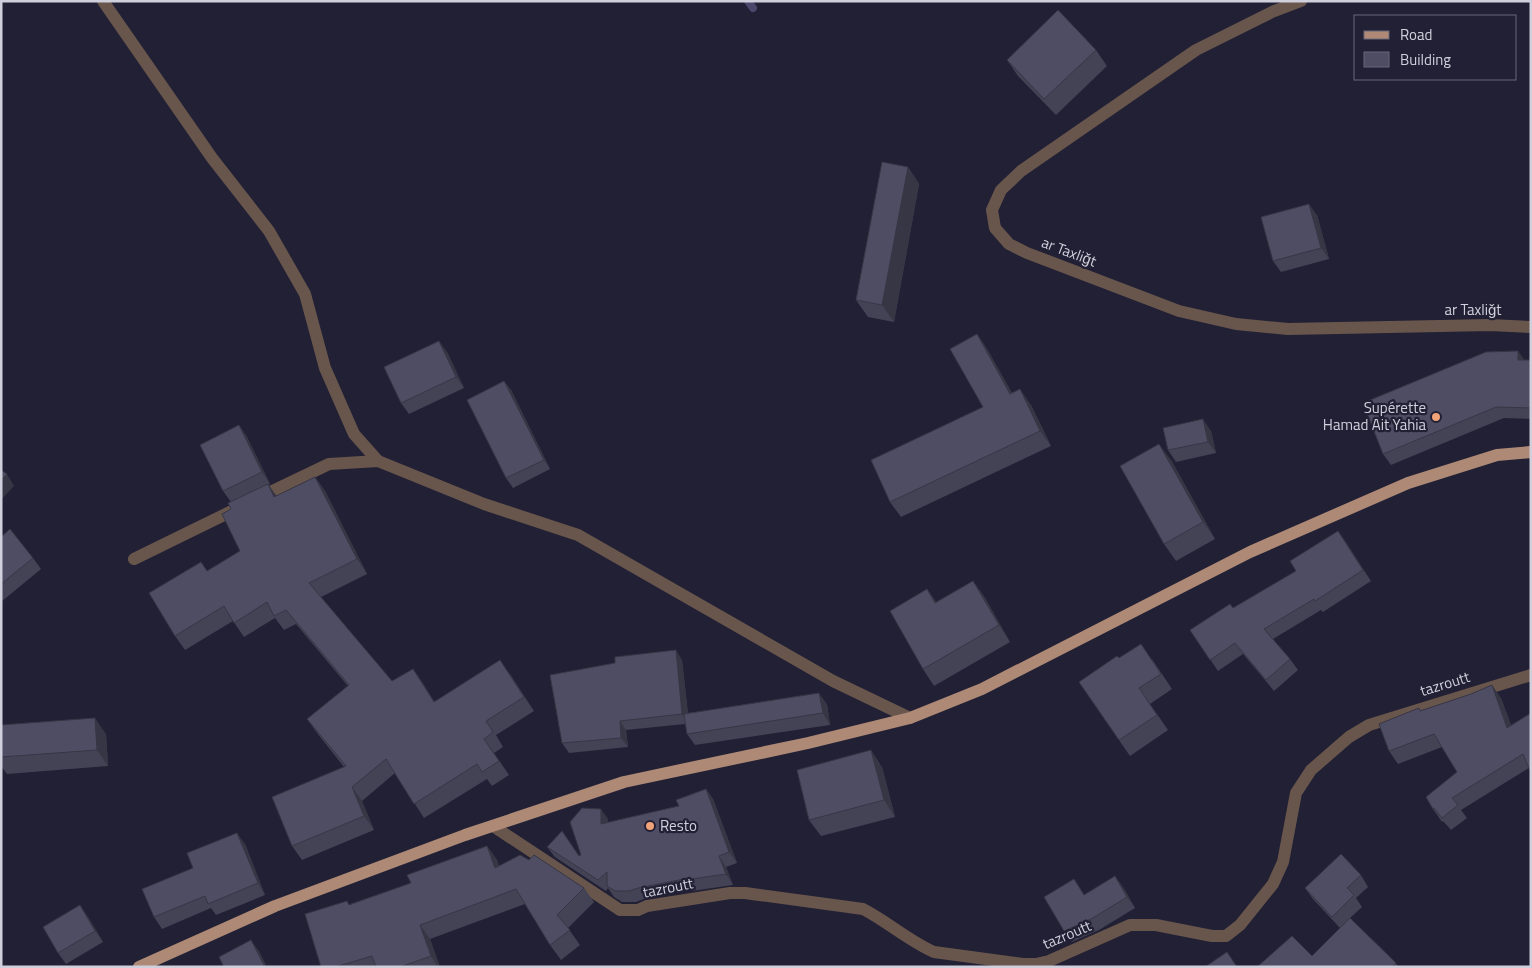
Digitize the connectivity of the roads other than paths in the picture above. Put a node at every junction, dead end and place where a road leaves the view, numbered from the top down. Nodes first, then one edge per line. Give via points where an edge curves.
1 (103, 1) edge
2 (1302, 1) edge
3 (1531, 327) edge
4 (1531, 452) edge
5 (378, 461) junction
6 (134, 559) dead end
7 (1531, 675) edge
8 (910, 718) junction
9 (493, 826) junction
10 (139, 967) edge

1 - 5 street via 212,158 269,231 305,294 325,368 354,434
2 - 3 street, ar Taxliǧt via 1272,12 1196,50 1021,171 1001,190 992,210 995,228 1008,244 1027,253 1179,312 1236,324 1288,329
4 - 8 main road via 1497,455 1408,483 1250,552 982,689
5 - 6 street via 328,464
5 - 8 street via 484,504 578,536 833,681
7 - 9 street, tazroutt via 1369,725 1348,737 1311,770 1296,793 1283,862 1273,884 1240,925 1226,936 1156,925 1130,925 1036,964 934,952 863,910 745,893 620,910
8 - 9 main road via 624,782
9 - 10 main road via 275,906

